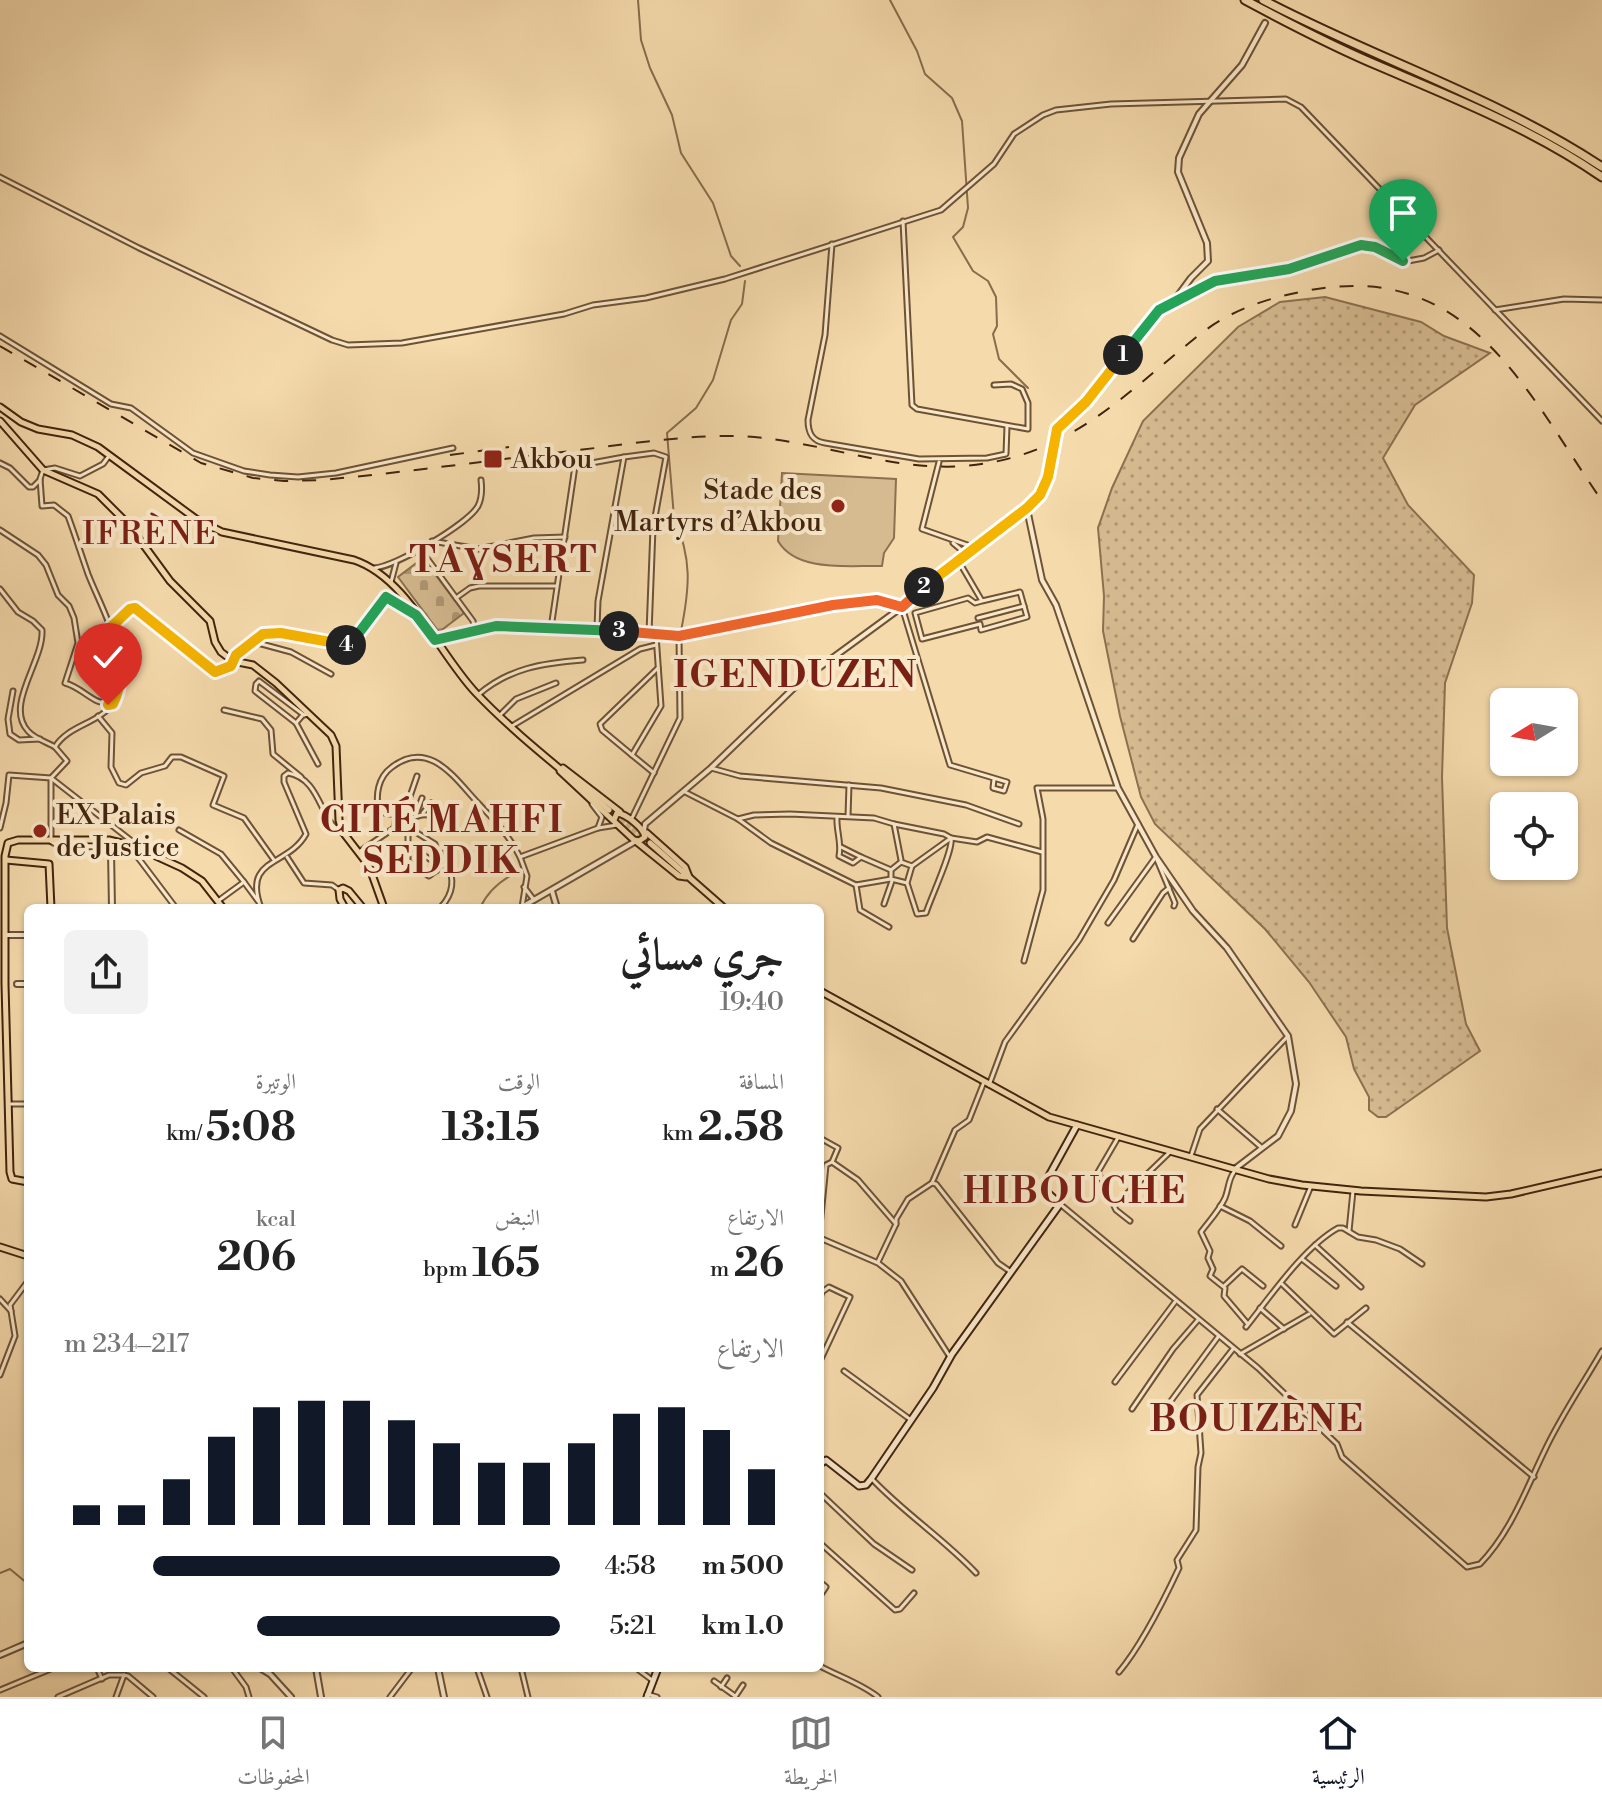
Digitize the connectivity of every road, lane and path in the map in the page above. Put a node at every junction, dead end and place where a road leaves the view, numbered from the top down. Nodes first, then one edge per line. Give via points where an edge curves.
1 (1245, 0) edge
2 (1263, 0) edge
3 (1265, 23) dead end
4 (1209, 103) junction
5 (1602, 167) edge
6 (0, 177) edge
7 (1602, 177) edge
8 (903, 221) junction
9 (832, 244) junction
10 (1440, 250) junction
11 (1602, 300) edge
12 (1174, 301) junction
13 (1495, 310) junction
14 (0, 336) edge
15 (994, 385) dead end
16 (0, 407) edge
17 (0, 421) edge
18 (1602, 421) edge
19 (1007, 426) junction
20 (453, 448) dead end
21 (109, 456) junction
22 (624, 457) junction
23 (939, 461) junction
24 (0, 463) edge
25 (43, 470) junction
26 (40, 479) junction
27 (481, 480) dead end
28 (1027, 508) junction
29 (0, 530) edge
30 (565, 537) junction
31 (950, 540) junction
32 (432, 541) junction
33 (973, 547) junction
34 (420, 549) junction
35 (965, 554) junction
36 (958, 560) junction
37 (396, 563) junction
38 (374, 568) junction
39 (391, 584) junction
40 (557, 586) junction
41 (0, 589) edge
42 (456, 598) junction
43 (982, 601) junction
44 (1024, 606) junction
45 (902, 607) junction
46 (416, 615) junction
47 (980, 624) junction
48 (111, 627) junction
49 (551, 628) junction
50 (475, 629) junction
51 (596, 630) junction
52 (649, 633) junction
53 (656, 634) junction
54 (679, 636) junction
55 (435, 640) junction
56 (254, 642) junction
57 (656, 645) junction
58 (583, 660) dead end
59 (233, 661) junction
60 (658, 668) junction
61 (331, 674) dead end
62 (556, 683) dead end
63 (13, 691) dead end
64 (478, 695) junction
65 (113, 704) junction
66 (224, 710) dead end
67 (307, 714) junction
68 (500, 715) junction
69 (98, 716) junction
70 (296, 723) junction
71 (512, 726) junction
72 (40, 739) junction
73 (55, 747) junction
74 (632, 755) junction
75 (318, 764) dead end
76 (558, 766) junction
77 (711, 768) junction
78 (654, 773) junction
79 (417, 776) dead end
80 (51, 778) junction
81 (302, 778) junction
82 (994, 779) dead end
83 (8, 781) junction
84 (849, 785) junction
85 (0, 787) edge
86 (1118, 788) junction
87 (681, 791) junction
88 (584, 795) junction
89 (422, 798) dead end
90 (0, 803) edge
91 (6, 803) junction
92 (431, 803) dead end
93 (609, 810) tunnel mouth
94 (620, 812) junction
95 (633, 813) junction
96 (422, 814) junction
97 (848, 816) junction
98 (415, 817) junction
99 (837, 817) junction
100 (396, 819) junction
101 (738, 819) junction
102 (408, 820) junction
103 (630, 821) junction
104 (439, 823) dead end
105 (613, 823) junction
106 (894, 824) junction
107 (1019, 824) dead end
108 (1138, 824) junction
109 (645, 827) junction
110 (0, 828) edge
111 (409, 828) junction
112 (598, 828) junction
113 (179, 830) dead end
114 (626, 830) junction
115 (342, 831) junction
116 (951, 838) junction
117 (51, 841) junction
118 (636, 841) junction
119 (650, 843) tunnel mouth
120 (134, 844) junction
121 (409, 846) junction
122 (841, 847) junction
123 (621, 849) junction
124 (445, 851) dead end
125 (359, 852) junction
126 (1042, 852) junction
127 (286, 855) junction
128 (520, 857) junction
129 (861, 857) junction
130 (1156, 857) junction
131 (6, 860) junction
132 (274, 860) junction
133 (448, 862) junction
134 (901, 862) junction
135 (436, 863) junction
136 (912, 866) junction
137 (891, 870) junction
138 (436, 871) junction
139 (690, 878) junction
140 (892, 880) junction
141 (244, 882) junction
142 (907, 883) junction
143 (856, 885) junction
144 (524, 887) junction
145 (1169, 888) junction
146 (339, 890) junction
147 (552, 891) junction
148 (534, 900) junction
149 (218, 901) junction
150 (258, 902) joint
151 (51, 904) edge
152 (112, 904) edge
153 (173, 904) edge
154 (220, 904) edge
155 (343, 904) edge
156 (359, 904) edge
157 (383, 904) edge
158 (443, 904) edge
159 (522, 904) edge
160 (528, 904) edge
161 (556, 904) edge
162 (719, 904) edge
163 (884, 904) dead end
164 (1174, 906) dead end
165 (1108, 923) dead end
166 (889, 927) dead end
167 (5, 935) junction
168 (24, 935) edge
169 (1133, 939) dead end
170 (1024, 961) dead end
171 (17, 984) dead end
172 (24, 984) edge
173 (824, 993) edge
174 (1288, 1036) junction
175 (986, 1083) junction
176 (8, 1104) junction
177 (24, 1104) edge
178 (1217, 1109) junction
179 (1077, 1125) junction
180 (1119, 1136) junction
181 (824, 1140) edge
182 (1261, 1147) junction
183 (1171, 1151) junction
184 (1191, 1156) junction
185 (832, 1162) junction
186 (1236, 1168) junction
187 (1602, 1173) edge
188 (24, 1181) edge
189 (932, 1183) junction
190 (1103, 1183) dead end
191 (824, 1185) edge
192 (1311, 1186) junction
193 (1353, 1190) junction
194 (1060, 1204) junction
195 (1220, 1206) junction
196 (1130, 1221) dead end
197 (896, 1224) junction
198 (1295, 1225) dead end
199 (1349, 1231) junction
200 (824, 1240) edge
201 (1315, 1245) junction
202 (1281, 1246) dead end
203 (0, 1247) edge
204 (24, 1255) edge
205 (1302, 1259) junction
206 (878, 1263) junction
207 (1422, 1264) dead end
208 (1012, 1272) junction
209 (1282, 1284) junction
210 (24, 1286) edge
211 (1263, 1286) dead end
212 (1336, 1286) dead end
213 (1223, 1287) junction
214 (1361, 1287) dead end
215 (824, 1291) edge
216 (0, 1299) edge
217 (1176, 1301) junction
218 (1260, 1308) junction
219 (1366, 1308) dead end
220 (11, 1311) junction
221 (1311, 1313) junction
222 (1198, 1320) junction
223 (1347, 1322) junction
224 (1284, 1329) junction
225 (1218, 1337) junction
226 (1233, 1349) junction
227 (1602, 1351) edge
228 (824, 1352) edge
229 (1240, 1354) junction
230 (950, 1357) junction
231 (844, 1371) dead end
232 (0, 1375) edge
233 (1115, 1382) dead end
234 (1132, 1409) dead end
235 (911, 1420) junction
236 (1154, 1424) dead end
237 (824, 1463) edge
238 (1534, 1477) junction
239 (871, 1479) junction
240 (824, 1497) edge
241 (824, 1547) edge
242 (912, 1570) dead end
243 (976, 1573) dead end
244 (914, 1593) dead end
245 (24, 1645) edge
246 (0, 1655) edge
247 (824, 1668) edge
248 (43, 1672) edge
249 (99, 1672) edge
250 (173, 1672) edge
251 (235, 1672) edge
252 (267, 1672) edge
253 (317, 1672) edge
254 (409, 1672) edge
255 (439, 1672) edge
256 (478, 1672) edge
257 (522, 1672) edge
258 (641, 1672) edge
259 (656, 1672) edge
260 (1119, 1672) dead end
261 (124, 1675) junction
262 (727, 1678) dead end
263 (102, 1680) junction
264 (652, 1680) junction
265 (714, 1681) dead end
266 (743, 1685) dead end
267 (721, 1687) junction
268 (0, 1690) edge
269 (647, 1696) edge
270 (58, 1697) edge
271 (116, 1697) edge
272 (153, 1697) edge
273 (204, 1697) edge
274 (249, 1697) edge
275 (291, 1697) edge
276 (321, 1697) edge
277 (390, 1697) edge
278 (444, 1697) edge
279 (487, 1697) edge
280 (528, 1697) edge
281 (657, 1697) edge
282 (735, 1697) edge
283 (878, 1697) edge

1 - 7 highway via 1345,51 1490,113
2 - 5 highway via 1323,32 1484,100
3 - 4 street via 1242,65
4 - 8 street via 1111,104 1050,112 1014,134 994,164 951,204
4 - 10 street via 1296,103
4 - 12 street via 1193,124 1177,166 1209,257
6 - 9 street via 348,345 402,343 646,298
8 - 9 street
8 - 19 street via 912,405
9 - 23 street via 809,434 818,442
10 - 12 street via 1408,261 1375,247 1355,246 1281,271 1215,281
10 - 13 street
11 - 13 street via 1572,298
12 - 28 street via 1156,313 1094,393 1060,424 1048,477
13 - 18 street
14 - 20 street via 111,404 131,408 188,450 244,471 284,477 336,473
15 - 19 street via 1019,387 1028,403 1028,429
16 - 21 main road via 21,422 85,440
17 - 25 main road
19 - 23 street via 1003,456
21 - 25 street via 80,476
21 - 38 main road via 222,532
22 - 30 street via 575,466
22 - 51 street
22 - 52 street via 666,457 653,528
23 - 31 street via 921,525
24 - 26 street via 29,487
25 - 26 street
25 - 59 main road via 98,494 129,525 170,581 210,621 215,642
26 - 48 street via 42,506 58,507 68,516
27 - 32 street via 477,508
28 - 33 street
28 - 86 street via 1042,580 1056,605
29 - 65 street via 38,555 69,606 78,643 65,683 99,704
30 - 32 street via 478,549
30 - 40 street
31 - 33 street
31 - 35 street
32 - 34 street
33 - 35 street
34 - 37 street
34 - 42 street
35 - 36 street
36 - 43 street
36 - 45 street
37 - 38 street
37 - 39 street
38 - 39 main road
39 - 46 main road
40 - 42 street via 479,586
40 - 49 street
41 - 72 street via 42,630 42,645 20,707 24,725
42 - 50 street
43 - 44 street via 1020,592
43 - 47 street via 968,598 915,613 922,639
44 - 47 street via 978,618
44 - 47 street via 1027,617 981,630
45 - 54 street via 877,600 833,605
45 - 77 street via 790,690
45 - 82 street via 950,765
46 - 55 main road
46 - 56 street via 386,597 349,644 281,633 263,634
48 - 59 street via 138,608 210,670 224,670
48 - 65 street via 121,674
49 - 50 street
49 - 51 street
50 - 55 street
51 - 52 street
52 - 53 street
53 - 54 street
53 - 57 street
54 - 78 street via 681,711
55 - 64 main road
56 - 59 street
56 - 61 street via 291,652
57 - 60 street
57 - 71 street via 640,649
58 - 64 street via 526,667 502,676
59 - 67 main road via 253,665
60 - 74 street via 661,706
60 - 74 street via 600,724
62 - 68 street via 516,699
63 - 72 street via 10,734 19,740
64 - 68 main road
65 - 69 street
66 - 81 street via 262,719 271,730 273,754
67 - 70 street
67 - 70 street via 259,681 255,691
67 - 115 main road via 336,746
68 - 71 main road
69 - 73 street via 68,732
69 - 132 street via 112,733 111,767 119,783 126,785 141,773 165,766 172,757 224,776 213,805 244,818
70 - 75 street
71 - 76 main road
72 - 73 street
73 - 80 street via 67,761
74 - 78 street
76 - 88 main road
76 - 93 main road
76 - 94 main road
77 - 84 street via 740,776
77 - 87 street
78 - 95 street
79 - 102 street via 406,808
80 - 83 street via 9,775
80 - 117 street
80 - 120 street
81 - 115 street
81 - 127 street via 284,776 306,834
83 - 85 street
83 - 91 street
84 - 97 street
84 - 107 street via 966,805
86 - 108 street
86 - 126 street via 1037,788
87 - 101 street
87 - 109 street
88 - 105 main road
88 - 112 street via 602,817
89 - 98 street
90 - 91 street
91 - 110 street
92 - 96 street
94 - 95 street
94 - 103 main road
94 - 105 main road
95 - 103 street
96 - 98 street
96 - 104 street via 437,814
97 - 99 street
97 - 106 street
98 - 102 street
99 - 101 street via 778,814
99 - 122 street
100 - 102 street
100 - 125 street via 390,832
100 - 128 street via 379,812 383,776 409,759 433,761 456,776 498,822
101 - 143 street via 771,843
102 - 111 street
103 - 109 main road
105 - 112 street
105 - 114 main road
106 - 116 street
106 - 134 street
108 - 130 street
108 - 175 street via 1114,880 1010,1033
109 - 118 main road via 644,839
109 - 139 main road
111 - 121 street
111 - 135 street via 435,844
112 - 128 street
113 - 141 street via 221,854
114 - 118 main road
114 - 123 street
115 - 125 main road
116 - 126 street via 977,842 987,837
116 - 136 street
116 - 142 street via 953,848 926,913 917,914
117 - 120 main road
117 - 131 main road via 10,842
117 - 152 street via 111,851
118 - 123 street
118 - 139 main road via 679,876
119 - 139 main road
120 - 149 main road via 202,881
120 - 153 street via 133,851
121 - 135 street
121 - 138 street via 408,862 429,876
122 - 129 street
122 - 129 street via 839,856 853,863
123 - 147 street
124 - 133 street
125 - 157 main road
126 - 170 street via 1043,890
127 - 132 street
127 - 146 street via 304,883
128 - 144 street via 527,876
129 - 137 street
130 - 145 street
130 - 165 street
130 - 174 street
131 - 151 main road via 47,862
131 - 167 main road
132 - 150 street via 256,878
133 - 138 street
133 - 158 street via 453,884
134 - 136 street
134 - 137 street
135 - 138 street
136 - 142 street
137 - 140 street
139 - 162 main road
140 - 142 street
140 - 143 street
140 - 163 street
141 - 149 street
141 - 150 street
143 - 166 street via 860,910
144 - 148 street
144 - 159 street
145 - 164 street
145 - 169 street
146 - 155 main road
146 - 156 main road via 347,890
147 - 148 street
147 - 161 street
148 - 160 street
149 - 154 main road
167 - 168 street
167 - 176 main road
171 - 172 street
173 - 175 main road
174 - 178 street
174 - 182 street via 1294,1101 1283,1131
175 - 179 main road via 1049,1117
175 - 189 street via 969,1120 955,1130
176 - 177 street
176 - 188 main road via 10,1172 12,1179
178 - 182 street
178 - 184 street via 1200,1129
179 - 180 main road
179 - 194 main road via 1045,1183
180 - 183 main road
180 - 190 street via 1098,1172
181 - 185 street via 838,1148
182 - 186 street
183 - 184 main road
183 - 196 street via 1114,1206
184 - 186 main road
185 - 191 street via 826,1165
185 - 197 street via 858,1180
186 - 192 main road
186 - 195 street
187 - 193 main road via 1496,1196
189 - 197 street via 908,1199
189 - 208 street via 998,1263
192 - 193 main road
192 - 198 street
193 - 199 street
194 - 208 main road
194 - 217 street
195 - 202 street
195 - 213 street via 1201,1232 1210,1251 1210,1276
197 - 206 street
199 - 201 street via 1338,1228
199 - 207 street via 1400,1249
200 - 206 street
201 - 205 street
201 - 214 street
203 - 204 main road
205 - 209 street
205 - 212 street
206 - 230 street via 901,1281
208 - 230 main road
209 - 218 street
209 - 221 street
210 - 220 street
211 - 213 street via 1240,1269
213 - 218 street via 1247,1326
215 - 228 street via 829,1287 850,1297
216 - 220 street
217 - 222 street
217 - 233 street
218 - 224 street
219 - 223 street
220 - 232 street via 15,1336
221 - 223 street via 1334,1334
221 - 224 street
222 - 225 street
222 - 234 street
223 - 238 street
224 - 229 street
225 - 226 street
225 - 236 street
226 - 229 street
226 - 260 street via 1197,1395 1201,1453 1196,1530 1177,1560 1179,1568 1155,1616
227 - 238 street
229 - 238 street via 1337,1444 1342,1457 1467,1567 1485,1559
230 - 235 main road
231 - 235 street
235 - 239 main road
237 - 239 main road via 859,1486
239 - 243 street
240 - 242 street via 874,1544
241 - 244 street via 895,1610
245 - 246 street
247 - 283 street
248 - 268 street
249 - 263 street
250 - 273 street
251 - 274 street
252 - 275 street
253 - 276 street
254 - 277 street
255 - 278 street
256 - 279 street
257 - 280 street
258 - 264 street
259 - 264 main road
261 - 263 street
261 - 271 street
261 - 272 street
262 - 267 street
263 - 270 street
264 - 269 main road
265 - 267 street
266 - 282 street
267 - 282 street
269 - 281 street

